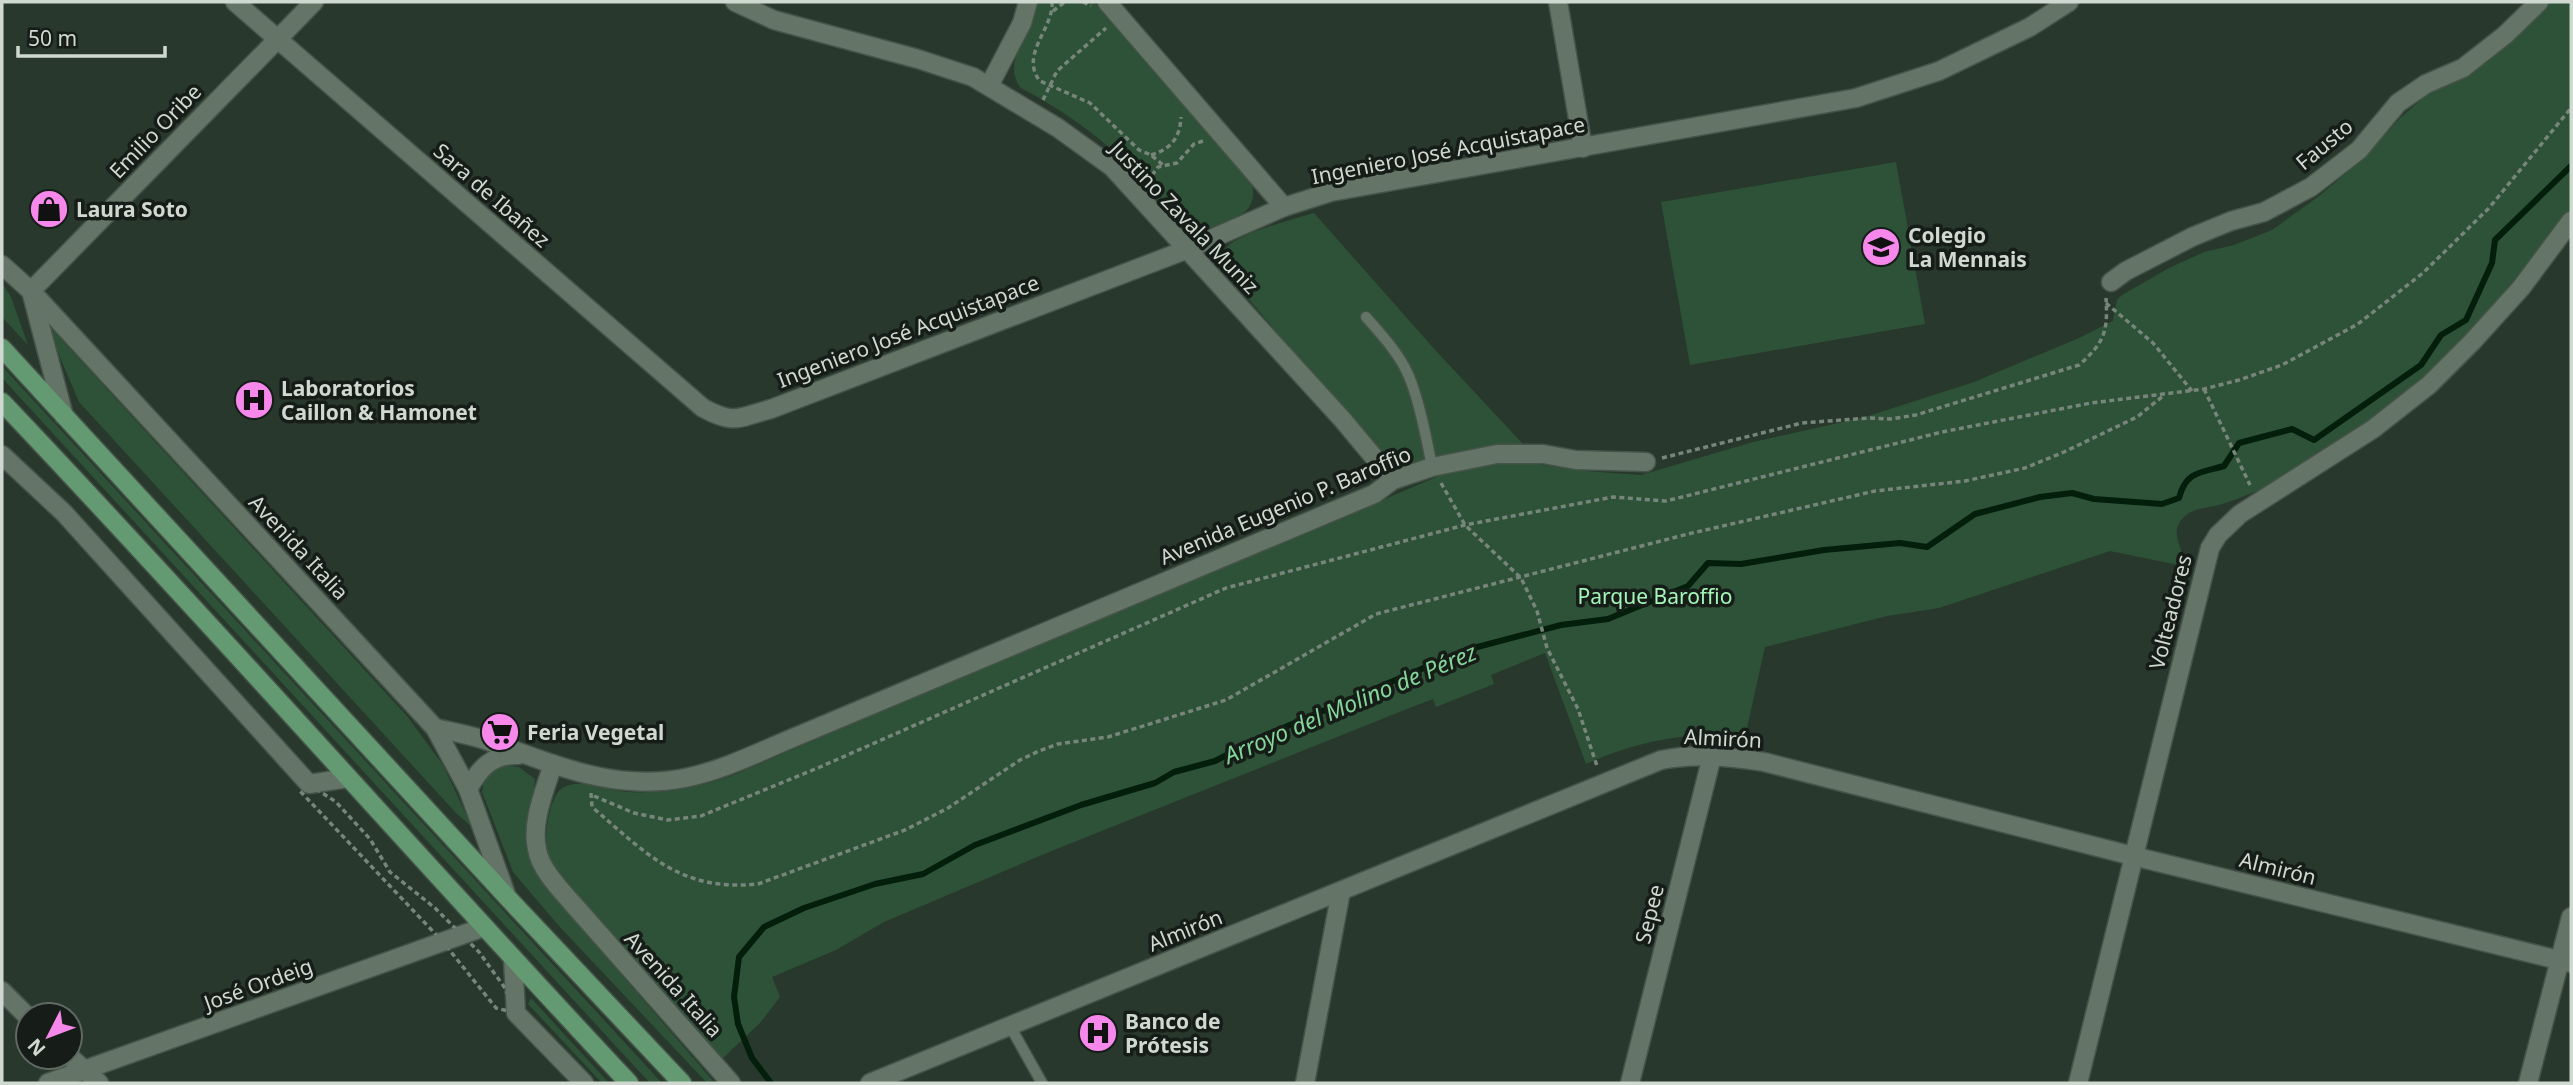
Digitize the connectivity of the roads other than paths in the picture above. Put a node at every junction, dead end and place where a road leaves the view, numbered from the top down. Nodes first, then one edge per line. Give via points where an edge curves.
1 (234, 2) edge
2 (314, 2) edge
3 (735, 2) edge
4 (1028, 2) edge
5 (1107, 2) edge
6 (1558, 2) edge
7 (2069, 2) edge
8 (2539, 2) edge
9 (277, 39) junction
10 (989, 86) junction
11 (1583, 148) junction
12 (1284, 207) junction
13 (2571, 221) edge
14 (1188, 248) junction
15 (2, 265) edge
16 (2111, 282) road end
17 (31, 291) junction
18 (1366, 317) dead end
19 (2, 348) edge
20 (2, 402) edge
21 (64, 416) junction
22 (723, 419) joint
23 (2, 455) edge
24 (1646, 462) road end
25 (1432, 467) junction
26 (1392, 480) junction
27 (435, 728) junction
28 (525, 756) junction
29 (1712, 756) junction
30 (553, 764) junction
31 (348, 778) junction
32 (468, 789) junction
33 (2133, 856) junction
34 (1341, 891) junction
35 (507, 897) junction
36 (2571, 917) edge
37 (484, 928) junction
38 (513, 959) junction
39 (2566, 961) edge
40 (1010, 1026) junction
41 (85, 1070) junction
42 (48, 1083) edge
43 (99, 1083) edge
44 (584, 1083) edge
45 (629, 1083) edge
46 (682, 1083) edge
47 (731, 1083) edge
48 (870, 1083) edge
49 (1042, 1083) edge
50 (1305, 1083) edge
51 (1630, 1083) edge
52 (2078, 1083) edge
53 (2528, 1083) edge

1 - 9 street, Sara de Ibañez
2 - 9 street, Emilio Oribe
3 - 10 street, Justino Zavala Muniz via 774,20 918,59
4 - 10 street
5 - 12 street via 1114,21 1222,133
6 - 11 street
7 - 11 street, Ingeniero José Acquistapace via 2030,27 1939,71 1856,98
8 - 16 street, Fausto via 2463,68 2426,84 2399,103 2359,150 2311,187 2263,212 2192,237
9 - 17 street, Emilio Oribe
9 - 22 street, Sara de Ibañez via 703,408
10 - 14 street, Justino Zavala Muniz via 1112,167
11 - 12 street, Ingeniero José Acquistapace via 1331,192
12 - 14 street, Ingeniero José Acquistapace
13 - 33 street, Volteadores via 2521,288 2429,385 2373,429 2228,524 2210,548
14 - 22 street, Ingeniero José Acquistapace via 771,408
14 - 26 street, Justino Zavala Muniz
15 - 17 street, Avenida Italia
17 - 21 street
17 - 27 street, Avenida Italia
18 - 25 lane via 1407,372
19 - 21 main road, Avenida Italia
20 - 31 main road
21 - 35 main road, Avenida Italia
23 - 31 street via 64,513 309,784
24 - 25 street, Avenida Eugenio P. Baroffio via 1496,454
25 - 26 street, Avenida Eugenio P. Baroffio
26 - 30 street, Avenida Eugenio P. Baroffio via 1374,494 717,769 656,782 593,786
27 - 28 street, Avenida Eugenio P. Baroffio via 486,740
27 - 32 street, Avenida Italia
28 - 30 street, Avenida Eugenio P. Baroffio
28 - 32 street, Avenida Eugenio P. Baroffio via 494,758 478,770
29 - 33 street, Almirón via 1764,762
29 - 34 street, Almirón via 1661,760
29 - 51 street, Sepee
30 - 47 street, Avenida Italia via 537,817 537,852 573,904
31 - 37 main road
32 - 35 street, Avenida Italia
33 - 39 street, Almirón
33 - 52 street, Volteadores
34 - 40 street, Almirón
34 - 50 street
35 - 46 main road, Avenida Italia
36 - 39 street
37 - 38 main road
37 - 41 street, José Ordeig
38 - 44 street via 516,1013
38 - 45 main road
39 - 53 street
40 - 48 street, Almirón
40 - 49 lane
41 - 42 street, José Ordeig
41 - 43 street

